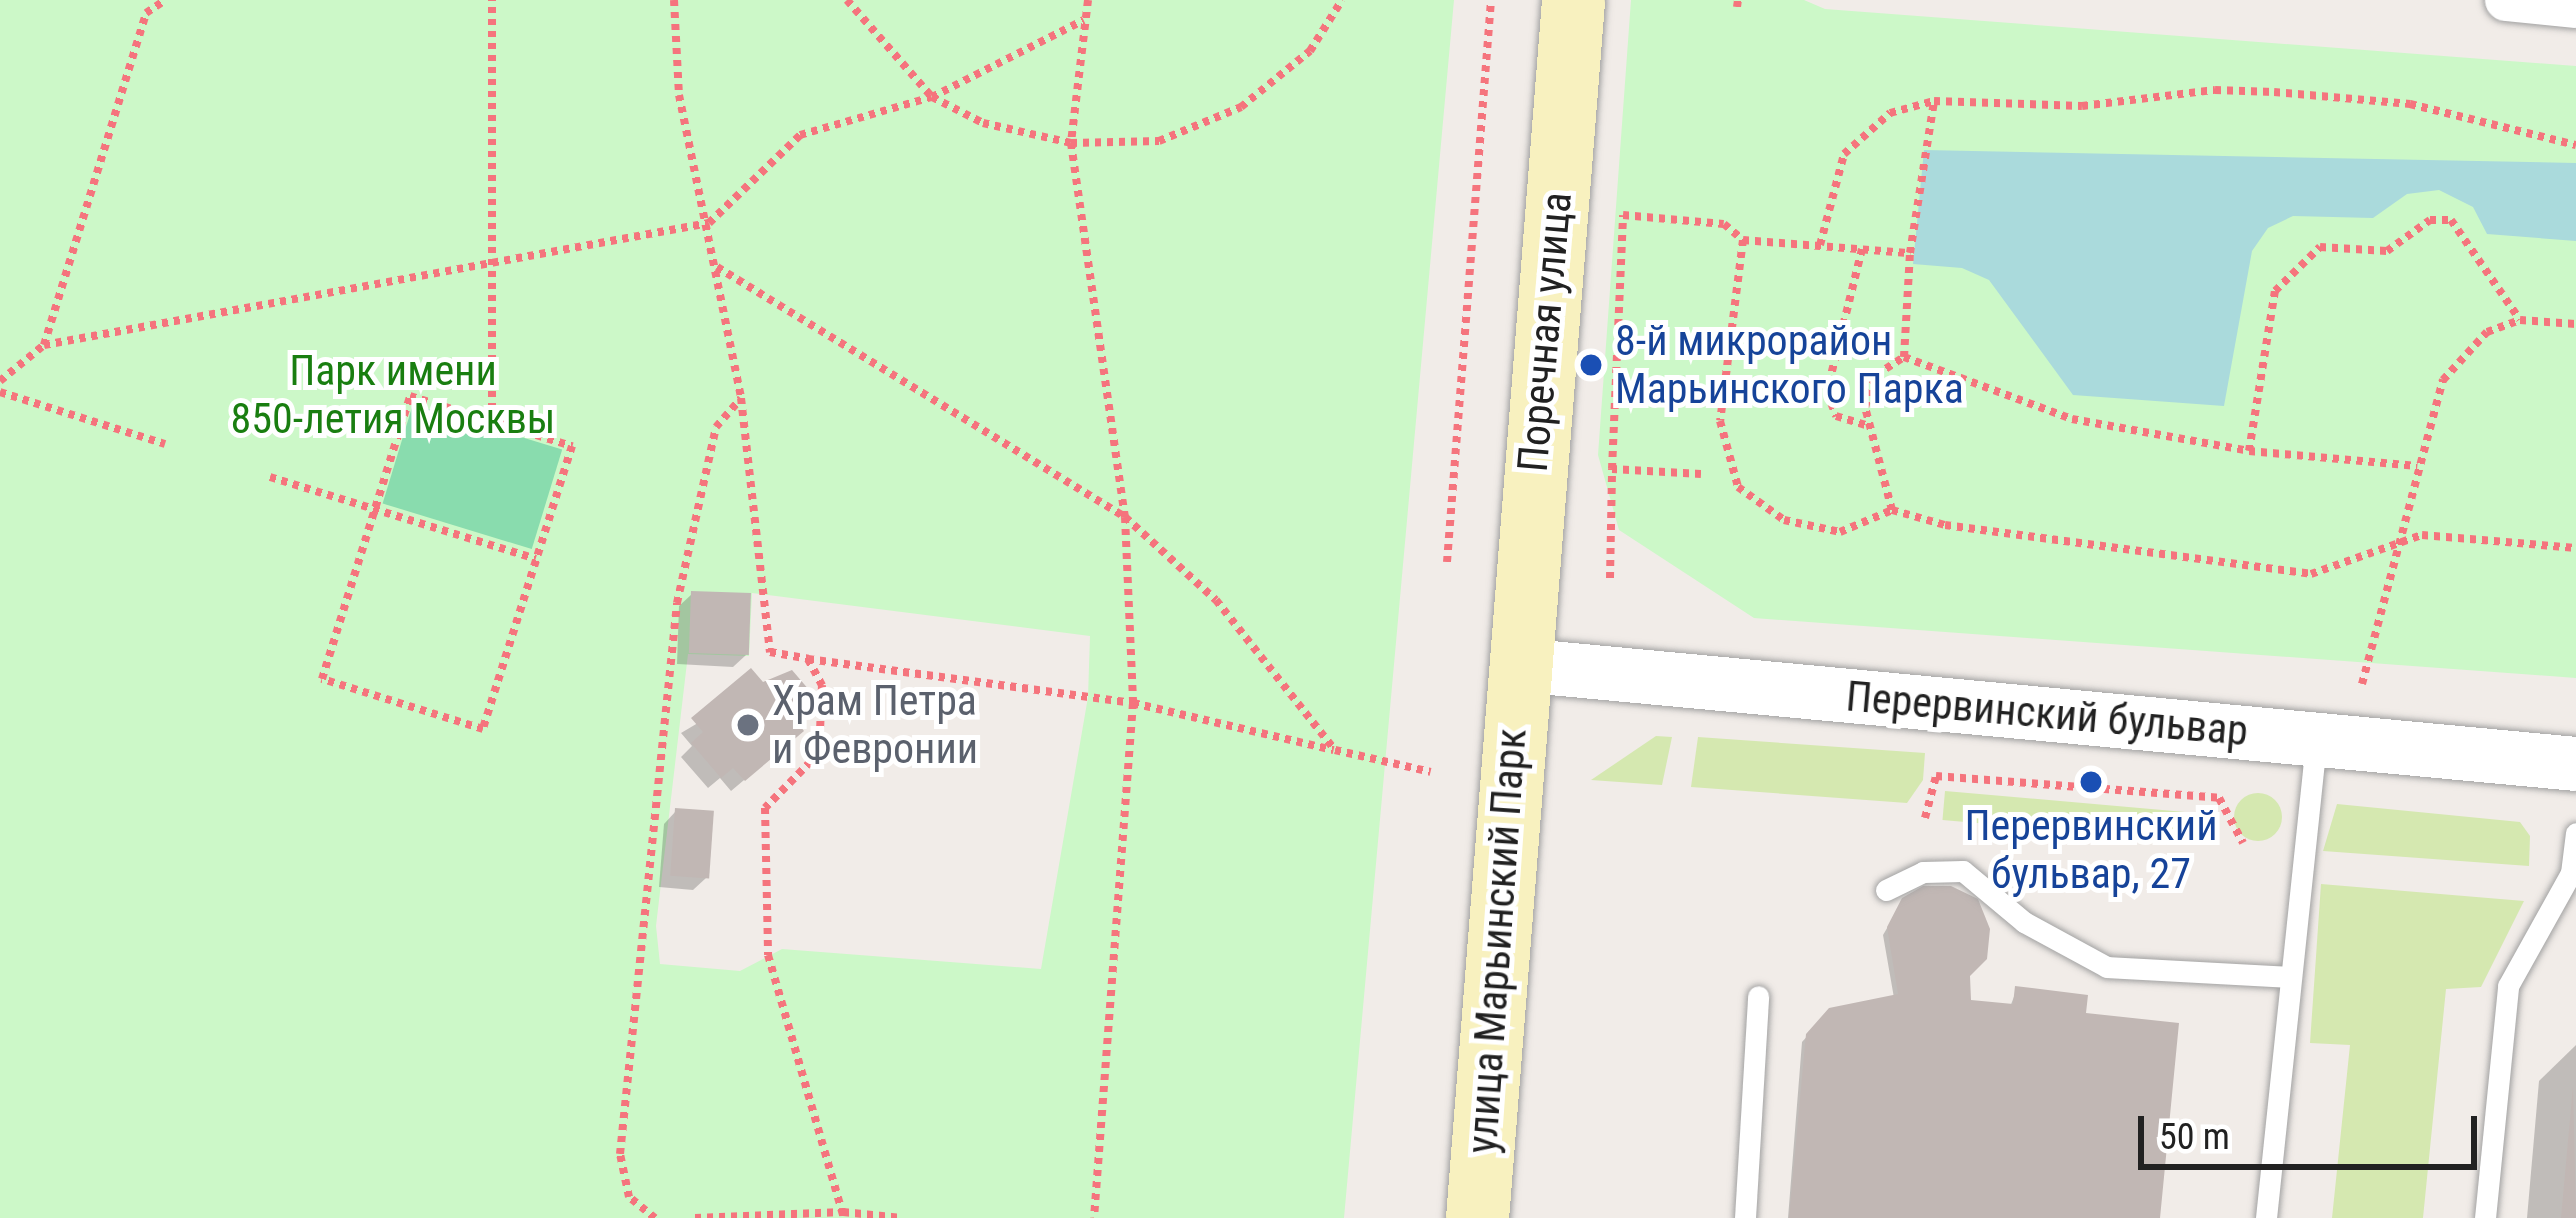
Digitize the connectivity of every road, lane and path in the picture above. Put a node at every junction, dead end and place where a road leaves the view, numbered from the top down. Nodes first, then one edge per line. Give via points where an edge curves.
1 (165, 0) edge
2 (493, 0) edge
3 (674, 0) edge
4 (847, 0) edge
5 (1088, 0) edge
6 (1342, 0) edge
7 (1491, 0) edge
8 (1573, 0) edge
9 (2506, 0) edge
10 (2576, 7) edge
11 (1085, 20) junction
12 (932, 98) junction
13 (1934, 101) junction
14 (1071, 142) junction
15 (2576, 145) edge
16 (710, 223) junction
17 (1743, 240) junction
18 (1820, 245) junction
19 (1862, 249) junction
20 (1910, 253) junction
21 (489, 259) junction
22 (717, 267) junction
23 (2520, 320) junction
24 (2576, 324) edge
25 (44, 345) junction
26 (1904, 357) junction
27 (0, 382) edge
28 (0, 392) edge
29 (741, 398) junction
30 (492, 421) junction
31 (1869, 426) junction
32 (165, 444) dead end
33 (2249, 451) junction
34 (2417, 466) junction
35 (1612, 469) junction
36 (1701, 474) dead end
37 (270, 477) dead end
38 (375, 510) junction
39 (1892, 511) junction
40 (1124, 517) junction
41 (2394, 546) junction
42 (2576, 548) edge
43 (536, 559) junction
44 (1447, 562) dead end
45 (1610, 578) dead end
46 (808, 659) junction
47 (1519, 665) junction
48 (2362, 684) dead end
49 (1132, 703) junction
50 (2316, 739) junction
51 (1335, 750) junction
52 (2576, 764) edge
53 (1431, 772) dead end
54 (1925, 818) dead end
55 (2576, 833) edge
56 (2243, 843) dead end
57 (1886, 890) dead end
58 (2290, 977) junction
59 (1758, 996) dead end
60 (844, 1215) edge
61 (655, 1218) edge
62 (695, 1218) edge
63 (902, 1218) edge
64 (1094, 1218) edge
65 (1478, 1218) edge
66 (1745, 1218) edge
67 (2266, 1218) edge
68 (2485, 1218) edge

1 - 25 path via 146,14
2 - 21 path
3 - 16 path via 679,95
4 - 12 path
5 - 11 path
6 - 14 path via 1310,51 1241,107 1159,141
7 - 44 path
8 - 47 main road, Поречная улица
9 - 10 street
11 - 12 path
11 - 14 path
12 - 14 path via 983,123
12 - 16 path via 800,135
13 - 15 path via 2082,106 2216,90 2274,92 2410,104
13 - 18 path via 1890,113 1844,154
13 - 20 path
14 - 40 path
16 - 21 path
16 - 22 path
17 - 18 path
17 - 35 path via 1724,224 1623,215
17 - 39 path via 1720,421 1738,487 1758,507 1813,529 1840,532
18 - 19 path
19 - 20 path
19 - 31 path via 1827,392 1844,422
20 - 26 path
21 - 25 path
21 - 30 path
22 - 29 path
22 - 40 path
23 - 24 path
23 - 33 path via 2451,220 2430,220 2387,251 2320,247 2275,290
23 - 34 path via 2456,357
25 - 27 path
26 - 31 path via 1868,390
26 - 33 path via 2072,419
28 - 32 path
29 - 46 path via 770,652
29 - 61 path via 716,427 677,603 620,1154 629,1197
30 - 38 path via 410,396
30 - 43 path via 572,446
31 - 39 path
33 - 34 path
34 - 41 path
35 - 36 path
35 - 45 path
37 - 38 path
38 - 43 path
38 - 43 path via 322,679 483,729
39 - 41 path via 2311,574
40 - 49 path
40 - 51 path via 1216,600
41 - 42 path via 2422,535
41 - 48 path
46 - 49 path
46 - 60 path via 822,685 819,753 764,808 768,955
47 - 50 street, Перервинский бульвар
47 - 65 main road, улица Марьинский Парк
49 - 51 path
49 - 64 path
50 - 52 street, Перервинский бульвар
50 - 58 lane
51 - 53 path
54 - 56 path via 1936,776 1959,777 2218,798
55 - 68 lane via 2571,873 2508,986
57 - 58 lane via 1923,872 1963,871 2024,922 2108,967
58 - 67 lane
59 - 66 lane
60 - 62 path
60 - 63 path

